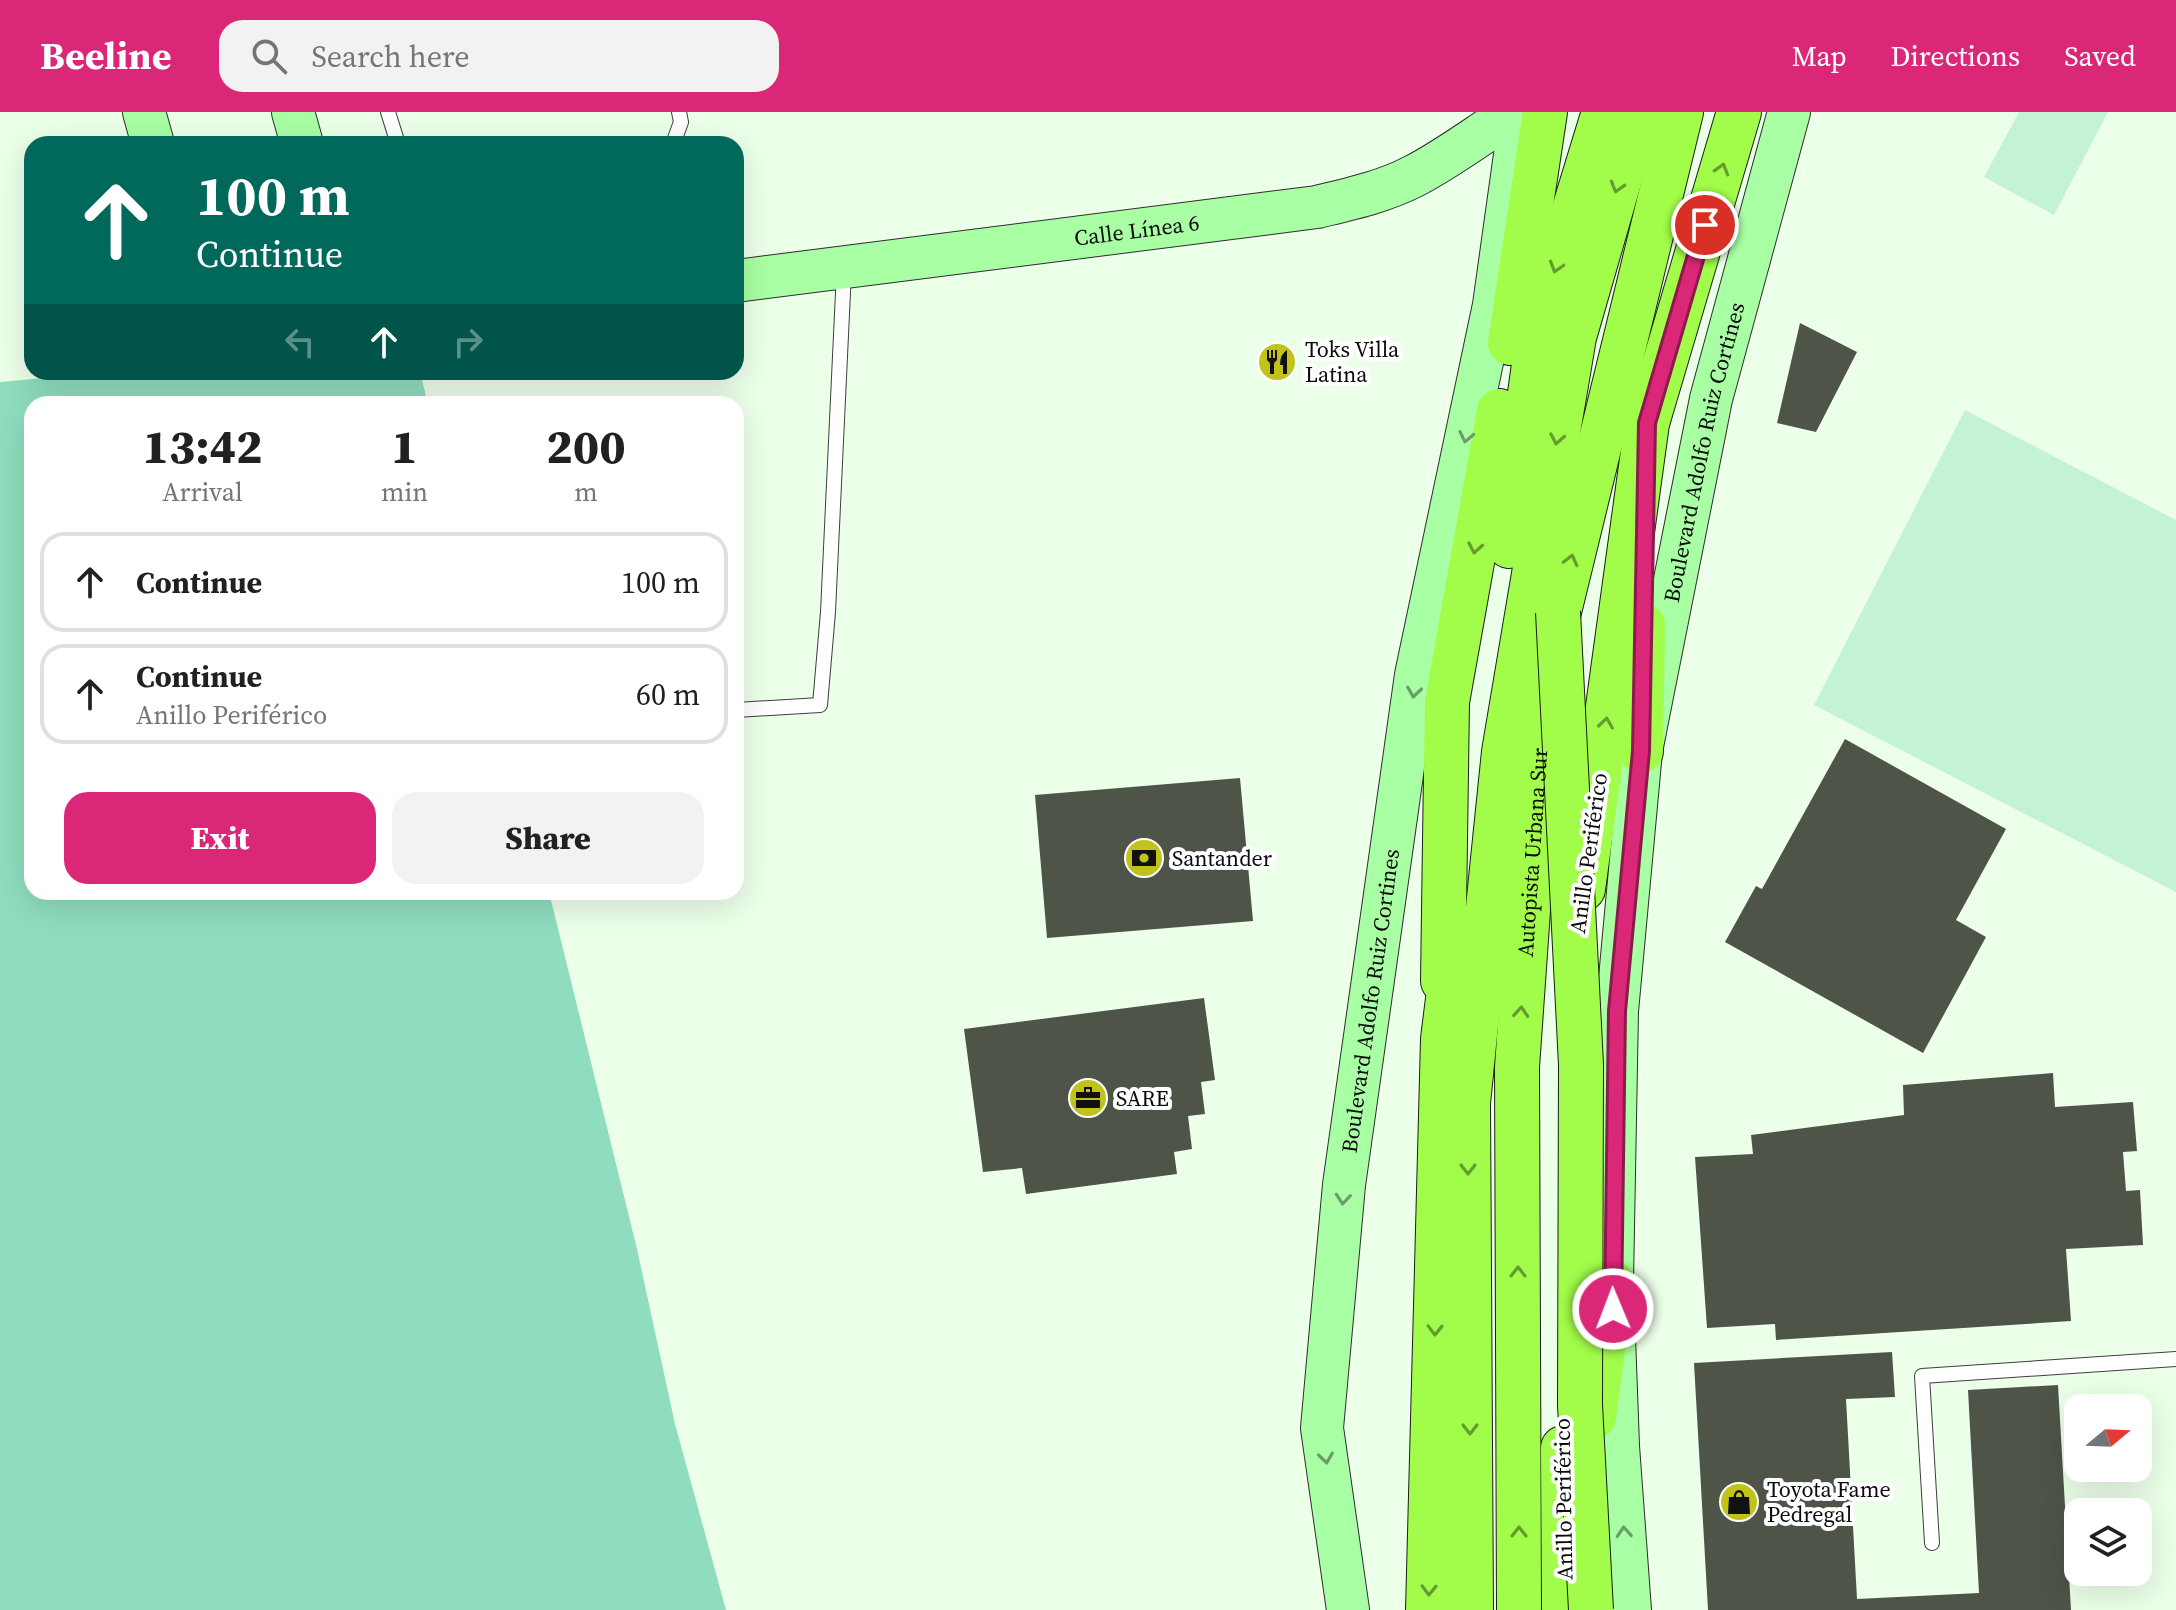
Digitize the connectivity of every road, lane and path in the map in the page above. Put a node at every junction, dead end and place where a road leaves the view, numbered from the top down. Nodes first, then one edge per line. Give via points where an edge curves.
1 (144, 112) edge
2 (293, 112) edge
3 (388, 112) edge
4 (679, 112) edge
5 (1518, 112) edge
6 (1545, 112) edge
7 (1604, 112) edge
8 (1639, 112) edge
9 (1681, 112) edge
10 (1739, 112) edge
11 (1789, 112) edge
12 (151, 136) edge
13 (300, 136) edge
14 (396, 136) edge
15 (676, 136) edge
16 (844, 267) junction
17 (744, 280) edge
18 (1647, 423) junction
19 (1558, 612) junction
20 (744, 710) edge
21 (1641, 751) junction
22 (1443, 1039) junction
23 (1612, 1282) junction
24 (2176, 1359) edge
25 (1932, 1543) dead end
26 (1348, 1610) edge
27 (1428, 1610) edge
28 (1471, 1610) edge
29 (1519, 1610) edge
30 (1566, 1610) edge
31 (1591, 1610) edge
32 (1630, 1610) edge

1 - 12 main road
2 - 13 main road
3 - 14 lane
4 - 15 lane
5 - 16 main road, Calle Línea 6 via 1411,178 1317,207
5 -> 26 main road, Boulevard Adolfo Ruiz Cortines via 1494,305 1416,675 1344,1185 1322,1428
6 -> 22 highway via 1504,387 1447,702
7 -> 22 highway via 1540,321
8 -> 28 highway, Autopista Urbana Sur via 1574,337 1504,752 1468,1103
19 -> 9 highway, Autopista Urbana Sur
18 -> 10 highway, Anillo Periférico
11 - 21 main road, Boulevard Adolfo Ruiz Cortines via 1711,399
16 - 17 main road, Calle Línea 6
16 - 20 lane via 820,705
18 - 21 highway
30 -> 18 highway, Anillo Periférico via 1559,1060
29 -> 19 highway, Autopista Urbana Sur, bridge via 1517,1067 1545,669
19 - 31 highway, bridge via 1581,1065 1580,1405
21 - 23 main road, Boulevard Adolfo Ruiz Cortines via 1617,1011
22 -> 27 highway
23 - 30 highway
32 -> 23 main road, Boulevard Adolfo Ruiz Cortines
24 - 25 lane via 1922,1376

